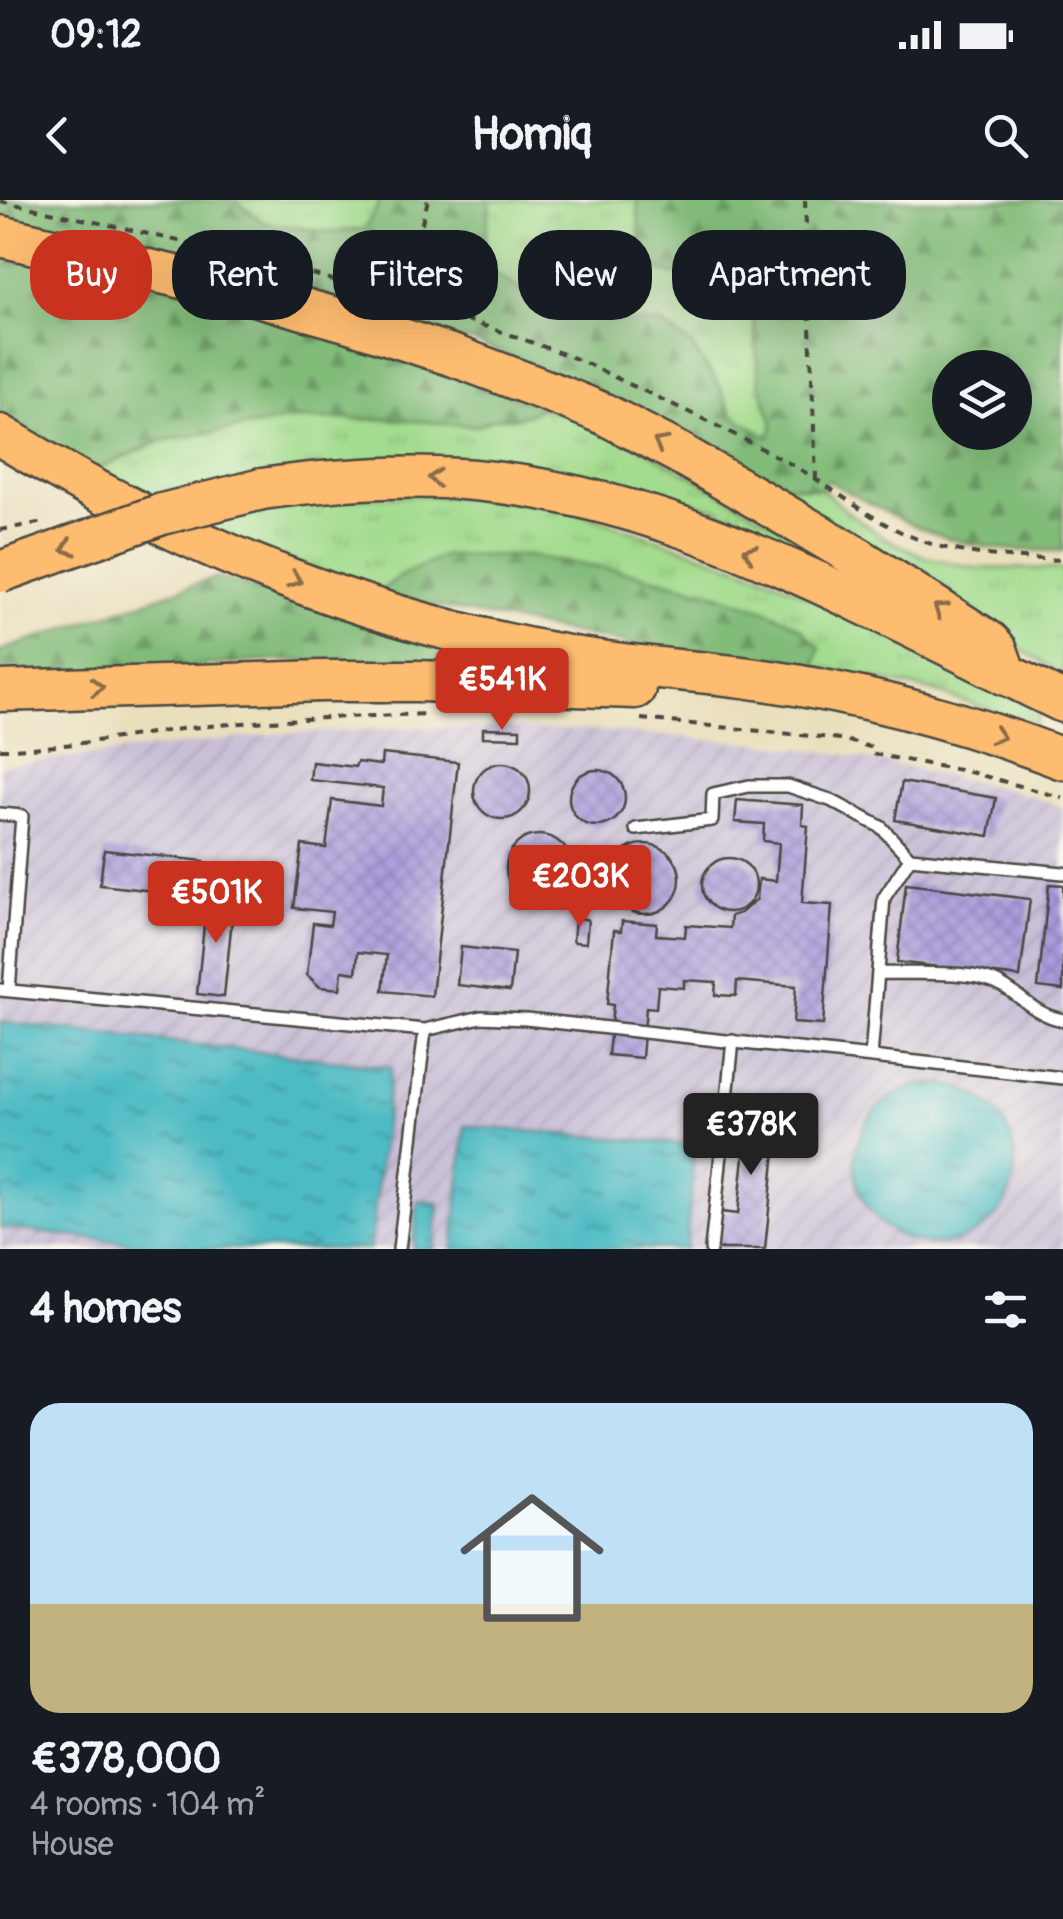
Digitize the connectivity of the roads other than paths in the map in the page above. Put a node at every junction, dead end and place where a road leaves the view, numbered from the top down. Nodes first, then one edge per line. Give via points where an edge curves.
1 (0, 236) edge
2 (0, 435) edge
3 (0, 572) edge
4 (1006, 675) junction
5 (0, 690) edge
6 (1063, 702) edge
7 (932, 716) junction
8 (1063, 759) edge
9 (0, 814) edge
10 (636, 829) dead end
11 (910, 858) junction
12 (1063, 872) edge
13 (878, 974) junction
14 (4, 990) edge
15 (1063, 1020) edge
16 (425, 1030) junction
17 (733, 1041) junction
18 (871, 1056) junction
19 (1063, 1078) edge
20 (400, 1249) edge
21 (711, 1249) edge

4 -> 1 highway via 990,642 604,414 350,322
2 -> 7 highway via 172,529 384,611 569,656 760,679
4 -> 3 highway, bridge via 787,568 684,527 582,498 493,483 422,477 262,489 162,514
4 - 6 highway
5 -> 7 highway via 436,682 774,693
7 -> 8 highway
9 - 14 lane via 22,816
10 - 11 lane via 712,820 712,794 788,786 881,828
11 - 12 lane
11 - 13 lane via 884,898
13 - 15 lane via 992,981
13 - 18 lane
14 - 16 lane
16 - 17 lane via 482,1017
16 - 20 lane
17 - 18 lane
17 - 21 lane
18 - 19 lane

